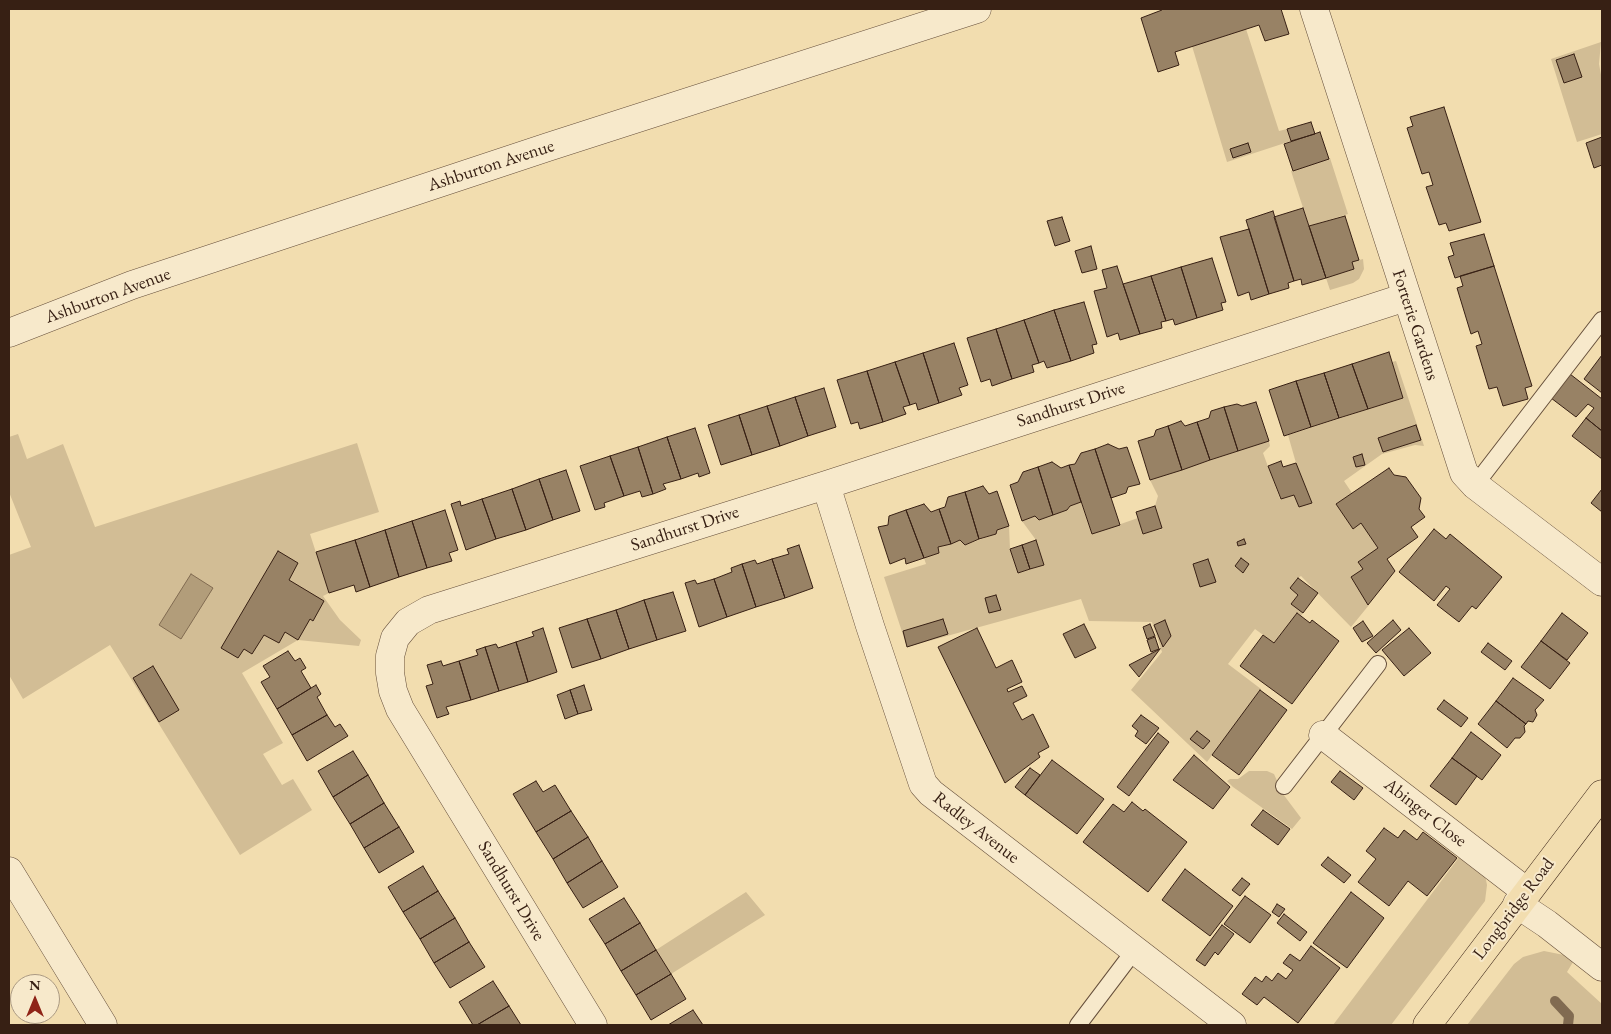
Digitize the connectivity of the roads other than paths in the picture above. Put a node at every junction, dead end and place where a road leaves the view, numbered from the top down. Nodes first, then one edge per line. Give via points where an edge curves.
1 (977, 9) edge
2 (1314, 9) edge
3 (1406, 297) junction
4 (1602, 320) edge
5 (9, 334) edge
6 (826, 485) junction
7 (1475, 485) junction
8 (1602, 582) edge
9 (1378, 664) dead end
10 (1323, 735) junction
11 (1284, 786) dead end
12 (1602, 794) edge
13 (9, 871) edge
14 (1522, 898) junction
15 (1134, 951) junction
16 (1602, 967) edge
17 (103, 1025) edge
18 (593, 1025) edge
19 (1078, 1025) edge
20 (1232, 1025) edge
21 (1427, 1025) edge

1 - 5 street, Ashburton Avenue via 132,285
2 - 3 street, Forterie Gardens
3 - 6 street, Sandhurst Drive
3 - 7 street, Forterie Gardens via 1457,455 1464,473
4 - 7 lane
6 - 15 street, Radley Avenue via 923,784
6 - 18 street, Sandhurst Drive via 429,610 408,622 395,638 390,673 400,709
7 - 8 street, Forterie Gardens
9 - 10 lane
10 - 11 lane
10 - 14 street, Abinger Close
12 - 14 main road, Longbridge Road
13 - 17 street
14 - 16 street, Abinger Close via 1547,924
14 - 21 main road, Longbridge Road
15 - 19 lane
15 - 20 street, Radley Avenue

